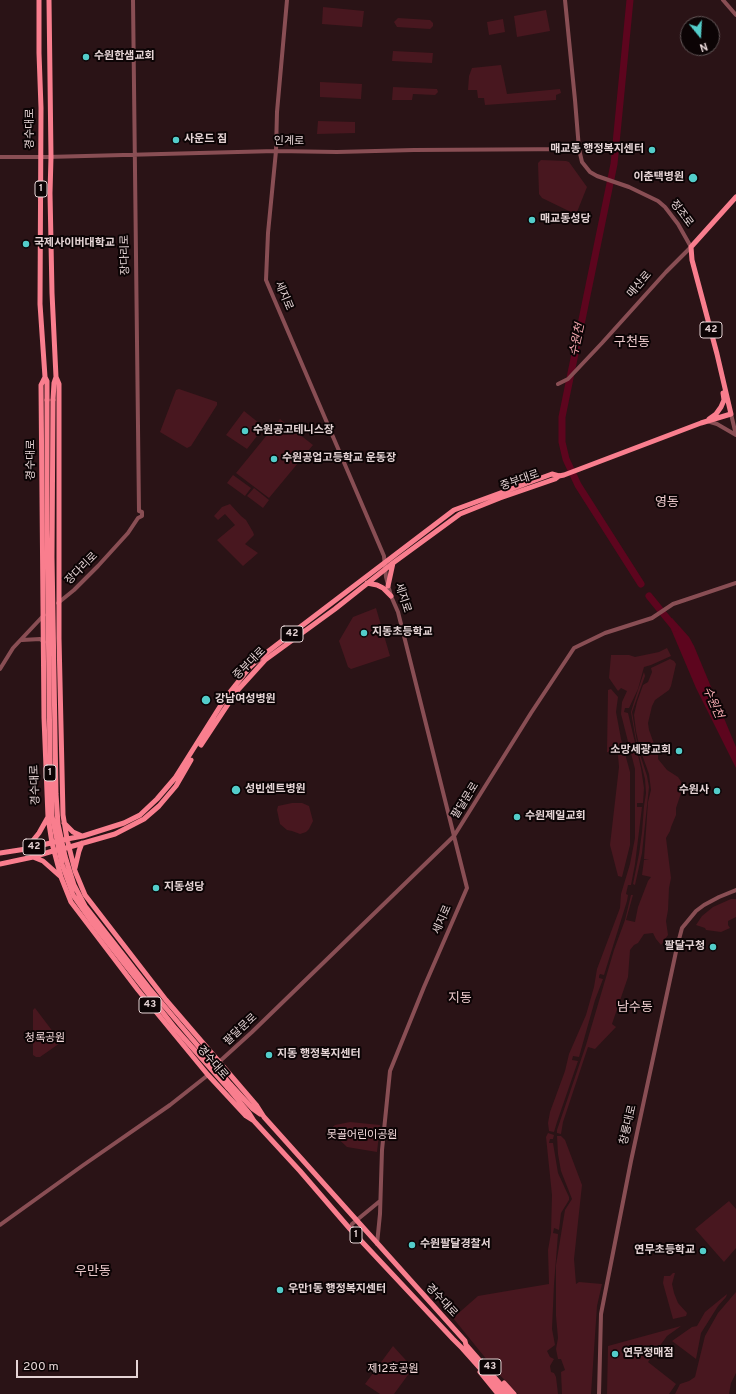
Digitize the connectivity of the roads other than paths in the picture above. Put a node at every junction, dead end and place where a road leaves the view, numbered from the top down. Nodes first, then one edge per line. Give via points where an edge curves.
1 (40, 0) edge
2 (49, 0) edge
3 (133, 0) edge
4 (287, 0) edge
5 (565, 0) edge
6 (723, 0) edge
7 (736, 15) edge
8 (579, 149) junction
9 (276, 151) junction
10 (134, 155) junction
11 (0, 157) edge
12 (40, 157) junction
13 (51, 157) junction
14 (736, 197) edge
15 (691, 247) junction
16 (45, 377) junction
17 (56, 377) junction
18 (723, 382) junction
19 (558, 384) dead end
20 (50, 400) junction
21 (731, 414) junction
22 (707, 421) junction
23 (736, 435) edge
24 (562, 475) junction
25 (384, 563) junction
26 (393, 563) junction
27 (386, 570) junction
28 (367, 583) junction
29 (736, 583) edge
30 (388, 586) junction
31 (391, 596) junction
32 (60, 602) junction
33 (44, 616) junction
34 (22, 640) junction
35 (44, 642) junction
36 (0, 669) edge
37 (48, 817) junction
38 (64, 823) junction
39 (83, 836) junction
40 (454, 836) junction
41 (67, 839) junction
42 (52, 843) junction
43 (82, 843) junction
44 (69, 847) junction
45 (26, 849) junction
46 (54, 851) junction
47 (0, 853) edge
48 (33, 857) junction
49 (0, 864) edge
50 (75, 871) junction
51 (61, 877) junction
52 (736, 890) edge
53 (219, 1062) junction
54 (208, 1075) junction
55 (230, 1087) junction
56 (261, 1115) junction
57 (254, 1121) junction
58 (380, 1201) junction
59 (356, 1220) junction
60 (0, 1225) edge
61 (350, 1229) junction
62 (377, 1244) junction
63 (465, 1342) junction
64 (460, 1347) junction
65 (498, 1394) edge
66 (503, 1394) edge
67 (509, 1394) edge
68 (514, 1394) edge
69 (599, 1394) edge

1 - 12 main road, 경수대로 / 1
2 - 13 main road, 경수대로 / 1
3 - 10 street, 장다리로
4 - 9 street, 세지로
5 - 8 street, 정조로
6 - 7 street
8 - 9 street, 인계로
8 - 15 street, 정조로 via 582,162 590,172 658,201 678,224
9 - 10 street, 인계로
9 - 25 street, 세지로 via 266,280 384,556
10 - 13 street, 인계로
10 - 32 street, 장다리로 via 139,511 135,514 138,518 98,566
11 - 12 street, 인계로
12 - 13 street, 인계로
12 - 16 main road, 경수대로 / 1 via 40,304
13 - 17 main road, 경수대로 / 1 via 52,293
14 - 15 main road, 매산로
15 - 18 main road, 정조로 / 42 via 692,260
15 - 19 street, 매산로 via 568,379
16 - 20 main road, 경수대로 / 1
16 - 33 main road, 경수대로 via 42,385
17 - 20 main road, 경수대로 / 1
17 - 32 main road, 경수대로 via 59,384
18 - 21 main road, 정조로 / 42
18 - 22 main road via 723,402 718,412
20 - 55 main road, 1, bridge via 48,724 52,816 62,864 73,894 94,925 175,1028
21 - 22 main road, 중부대로 / 42
21 - 23 street, 정조로
22 - 23 street
22 - 24 main road, 중부대로 / 42
24 - 25 main road, 중부대로 / 42 via 552,474 454,510
24 - 26 main road, 중부대로 / 42 via 555,480 460,514
25 - 27 street, 세지로
25 - 39 main road, 중부대로 / 42 via 250,667 226,697 176,778 150,806 140,815 124,823
26 - 27 main road, 중부대로 / 42
26 - 30 main road
27 - 28 main road, 중부대로 / 42
27 - 30 street, 세지로
28 - 31 main road via 384,588
28 - 43 main road, 중부대로 / 42 via 265,660 236,692 176,786 159,806 144,819 115,834
29 - 40 street, 팔달문로 via 670,606 654,617 605,633 574,648
30 - 31 street, 세지로
31 - 40 street, 세지로 via 398,612
32 - 33 street, 장다리로
32 - 38 main road, 경수대로
33 - 34 street, 장다리로
33 - 35 main road, 경수대로
34 - 35 street via 40,639
34 - 36 street, 장다리로
35 - 37 main road, 경수대로
37 - 42 main road, 경수대로
37 - 45 main road
38 - 39 main road via 73,832
38 - 41 main road, 경수대로
39 - 41 main road, 중부대로 / 42
40 - 53 street, 팔달문로
40 - 58 street, 세지로 via 467,888 390,1071
41 - 42 main road, 중부대로 / 42
41 - 44 main road, 경수대로 / 43
42 - 45 main road, 중부대로 / 42
42 - 46 main road, 경수대로
43 - 44 main road, 중부대로 / 42
43 - 50 main road
44 - 46 main road, 중부대로 / 42
44 - 50 main road, 경수대로 / 43
45 - 47 main road, 중부대로 / 42
46 - 48 main road, 중부대로 / 42
46 - 51 main road, 경수대로
48 - 49 main road, 중부대로 / 42
48 - 51 main road, 43 via 44,861
50 - 53 main road, 경수대로 / 43 via 85,895
51 - 54 main road, 경수대로 / 43 via 71,902 138,990
52 - 69 street, 창룡대로 via 704,905 682,928 630,1161 602,1314
53 - 56 main road, 경수대로 / 43 via 257,1106
54 - 57 main road, 경수대로 / 43 via 246,1116
54 - 60 street via 170,1105
55 - 56 main road, 경수대로 / 1
55 - 57 main road, 경수대로 / 1
56 - 59 main road, 경수대로 / 1
57 - 61 main road, 경수대로 / 1
58 - 59 street
58 - 62 street, 세지로
59 - 61 street
59 - 62 main road, 경수대로 / 1
61 - 64 main road, 경수대로 / 1
62 - 63 main road, 경수대로 / 1
63 - 67 main road, 경수대로 / 1
63 - 68 main road, 43 via 469,1343
64 - 65 main road, 43
64 - 66 main road, 경수대로 / 1

